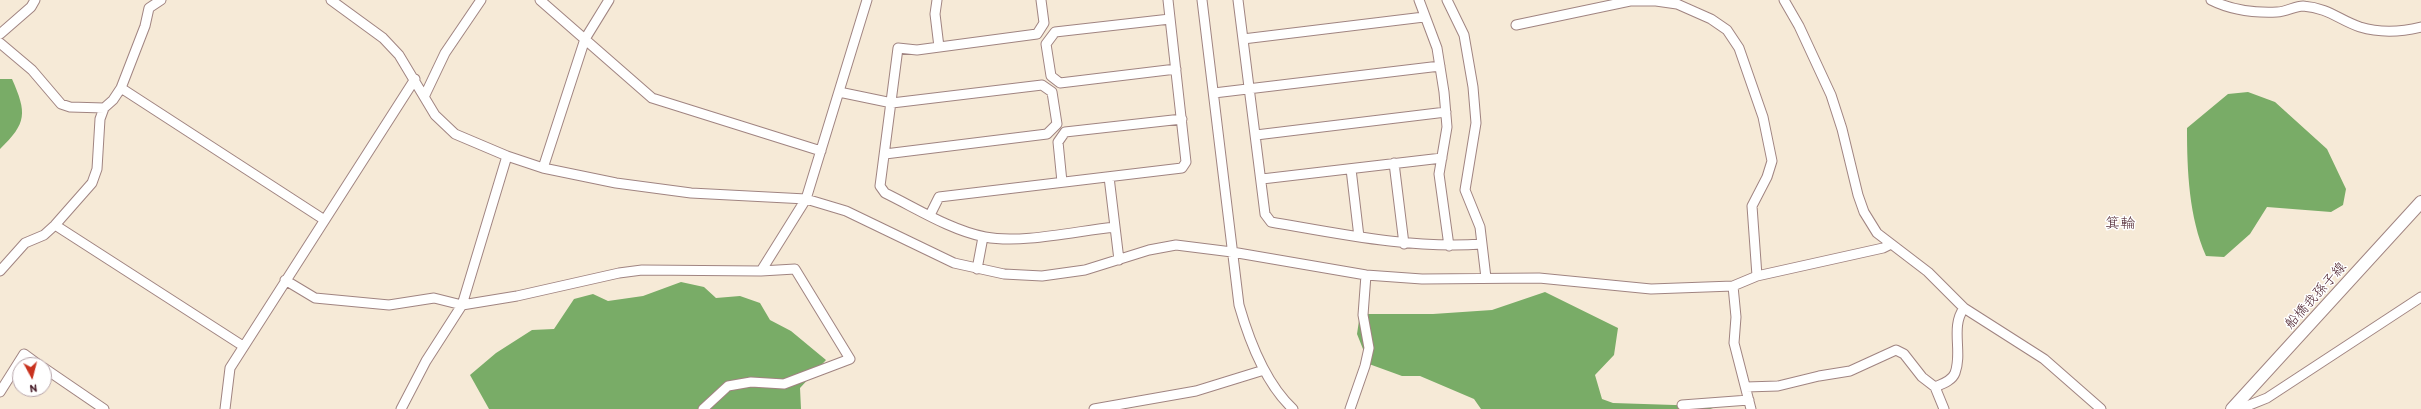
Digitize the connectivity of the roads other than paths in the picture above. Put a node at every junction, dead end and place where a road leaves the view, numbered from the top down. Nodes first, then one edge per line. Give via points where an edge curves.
1 (35, 0) edge
2 (161, 0) edge
3 (331, 0) edge
4 (481, 0) edge
5 (540, 0) edge
6 (609, 0) edge
7 (867, 0) edge
8 (937, 0) edge
9 (1042, 0) edge
10 (1168, 0) edge
11 (1202, 0) edge
12 (1238, 0) edge
13 (1418, 0) edge
14 (1447, 0) edge
15 (1784, 0) edge
16 (2211, 0) edge
17 (1679, 2) edge
18 (1424, 16) junction
19 (1170, 19) junction
20 (1516, 25) dead end
21 (2421, 27) edge
22 (0, 34) edge
23 (585, 39) junction
24 (1243, 39) junction
25 (0, 43) edge
26 (939, 47) junction
27 (1440, 66) junction
28 (1176, 70) junction
29 (414, 79) junction
30 (121, 88) junction
31 (1249, 89) junction
32 (839, 92) junction
33 (1214, 93) junction
34 (425, 95) junction
35 (892, 103) junction
36 (104, 108) junction
37 (1446, 112) junction
38 (1182, 119) junction
39 (1256, 135) junction
40 (821, 151) junction
41 (885, 154) junction
42 (507, 156) junction
43 (1442, 158) junction
44 (1394, 163) junction
45 (543, 168) junction
46 (1351, 169) junction
47 (1109, 177) junction
48 (1262, 180) junction
49 (1062, 182) junction
50 (806, 199) junction
51 (2421, 202) edge
52 (930, 215) junction
53 (323, 219) junction
54 (55, 225) junction
55 (1115, 227) junction
56 (984, 237) junction
57 (1359, 237) junction
58 (1404, 244) junction
59 (1482, 244) junction
60 (1891, 244) junction
61 (1449, 246) junction
62 (1232, 252) junction
63 (1119, 260) junction
64 (977, 269) junction
65 (0, 270) edge
66 (761, 271) junction
67 (1366, 274) junction
68 (1757, 276) junction
69 (1486, 278) junction
70 (286, 280) junction
71 (1733, 286) junction
72 (2421, 297) edge
73 (462, 305) junction
74 (1964, 308) junction
75 (243, 346) junction
76 (1264, 370) junction
77 (12, 373) edge
78 (52, 373) edge
79 (1746, 387) junction
80 (1935, 387) junction
81 (0, 392) edge
82 (1750, 404) edge
83 (1682, 405) dead end
84 (2235, 406) edge
85 (104, 409) edge
86 (225, 409) edge
87 (401, 409) edge
88 (703, 409) edge
89 (1094, 409) edge
90 (1293, 409) edge
91 (1350, 409) edge
92 (1944, 409) edge
93 (2101, 409) edge

1 - 22 street via 31,7
2 - 30 street via 149,8 145,26
3 - 29 street via 383,38 399,55
4 - 34 street via 445,53
5 - 23 street
6 - 23 street
7 - 32 street
8 - 26 street via 935,14
9 - 26 street via 1044,23 1037,34
10 - 19 street
11 - 33 street
12 - 24 street
13 - 18 street
14 - 59 street via 1464,35 1473,87 1476,124 1465,190 1480,227
15 - 60 street via 1803,32 1831,96 1864,212 1877,233
16 - 21 street via 2224,7 2250,11 2278,12 2302,6 2326,10 2360,27 2381,30 2402,32
17 - 20 street via 1630,1
17 - 68 street via 1727,30 1738,48 1763,117 1772,161 1752,206
18 - 24 street
18 - 27 street
19 - 28 street
19 - 28 street via 1055,32 1046,44 1051,76 1060,83
23 - 40 street via 652,98
23 - 45 street
24 - 31 street
25 - 36 street via 32,70 61,104 70,107
26 - 35 street via 917,50 898,48
27 - 31 street
27 - 37 street
28 - 38 street
29 - 34 street
29 - 53 street
30 - 36 street
30 - 53 street
31 - 33 street
31 - 39 street
32 - 35 street
32 - 40 street
33 - 62 street
34 - 42 street via 435,116 455,134
35 - 41 street
35 - 41 street via 1042,85 1052,92 1057,124 1047,134
36 - 54 street via 100,119 98,169 92,183
37 - 39 street
37 - 43 street
38 - 47 street via 1186,162 1182,168
38 - 49 street via 1066,132 1058,142
39 - 48 street
40 - 50 street
41 - 52 street via 880,186 884,193
42 - 45 street
42 - 73 street
43 - 44 street
43 - 61 street via 1439,174
44 - 46 street
44 - 58 street
45 - 50 street via 616,183 691,194
46 - 48 street
46 - 57 street
47 - 49 street
47 - 55 street
48 - 57 street via 1265,214 1270,222
49 - 52 street via 939,197
50 - 64 street via 846,211 935,254
50 - 66 street
51 - 84 main road, 船橋我孫子線
52 - 56 street
53 - 70 street
54 - 65 street via 44,235 25,243
54 - 75 street
55 - 56 street via 1011,239
55 - 63 street
56 - 64 street
57 - 58 street
58 - 61 street
59 - 61 street
59 - 69 street
60 - 68 street via 1883,248
60 - 74 street via 1928,272
62 - 63 street via 1176,245 1149,250
62 - 67 street
62 - 76 street via 1239,305
63 - 64 street via 1085,270 1042,276 1004,274
66 - 73 street via 627,272
66 - 88 street via 795,269 850,359 784,384 751,382 728,386
67 - 69 street via 1422,279
67 - 91 street via 1363,315 1369,348
68 - 71 street
69 - 71 street via 1539,278 1651,289
70 - 73 street via 316,298 388,305 434,298
70 - 75 street
71 - 79 street via 1736,317 1734,343
72 - 84 street via 2267,398 2242,408
73 - 87 street via 426,361
74 - 80 street via 1960,313 1956,337 1955,373 1950,380
74 - 93 street via 2044,359
75 - 86 street via 230,368
76 - 89 street via 1207,389
76 - 90 street
77 - 81 street
78 - 85 street
79 - 80 street via 1778,386 1850,371 1896,350 1904,354 1922,377
79 - 82 street
80 - 92 street
82 - 83 street

